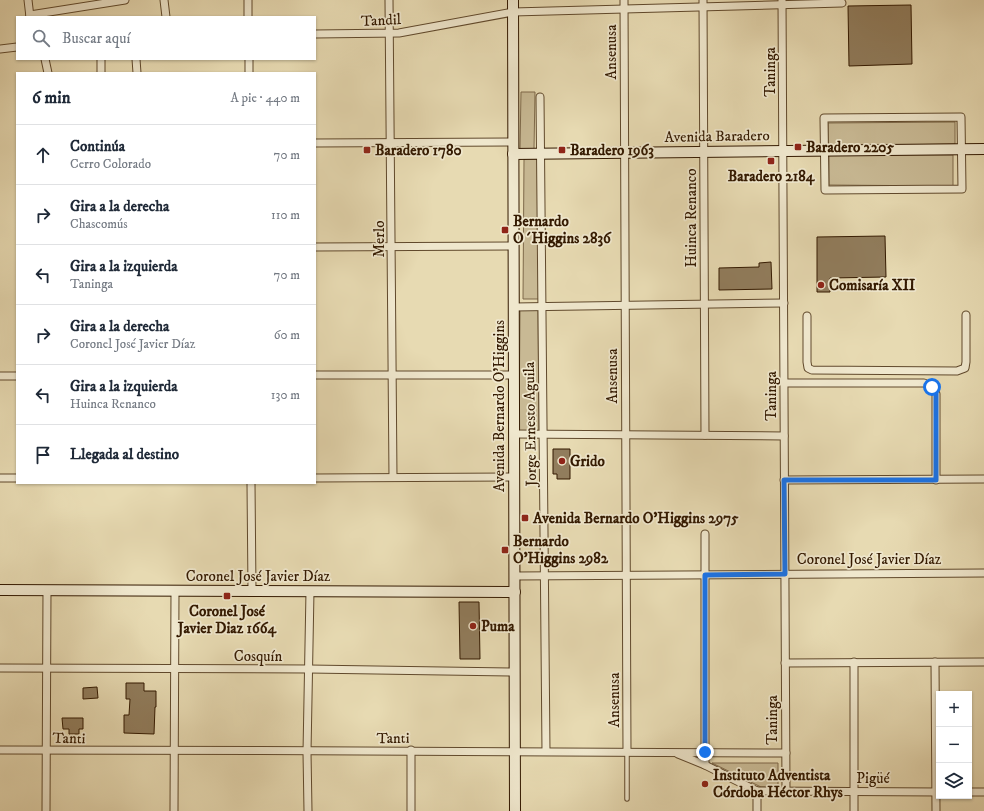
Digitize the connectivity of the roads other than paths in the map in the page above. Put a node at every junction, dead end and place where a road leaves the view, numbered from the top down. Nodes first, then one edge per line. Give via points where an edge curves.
1 (28, 0) edge
2 (125, 0) edge
3 (164, 0) edge
4 (248, 0) edge
5 (389, 0) edge
6 (513, 0) edge
7 (624, 0) edge
8 (782, 2) edge
9 (842, 3) dead end
10 (703, 4) edge
11 (624, 9) junction
12 (513, 12) junction
13 (30, 16) edge
14 (166, 16) edge
15 (248, 16) edge
16 (316, 34) edge
17 (389, 34) junction
18 (16, 47) edge
19 (0, 49) edge
20 (45, 60) edge
21 (102, 60) edge
22 (136, 60) edge
23 (248, 60) edge
24 (48, 72) edge
25 (102, 72) edge
26 (137, 72) edge
27 (249, 72) edge
28 (540, 97) dead end
29 (513, 142) junction
30 (316, 143) edge
31 (391, 143) junction
32 (961, 149) junction
33 (984, 149) edge
34 (825, 150) junction
35 (783, 151) junction
36 (624, 152) junction
37 (704, 152) junction
38 (513, 154) junction
39 (540, 154) junction
40 (514, 246) junction
41 (316, 247) edge
42 (392, 247) junction
43 (705, 304) junction
44 (784, 304) junction
45 (625, 305) junction
46 (542, 306) junction
47 (514, 307) junction
48 (966, 315) dead end
49 (807, 316) dead end
50 (885, 372) junction
51 (514, 374) junction
52 (316, 375) edge
53 (392, 375) junction
54 (0, 376) edge
55 (16, 376) edge
56 (784, 383) junction
57 (886, 383) junction
58 (514, 434) junction
59 (543, 435) junction
60 (626, 435) junction
61 (705, 435) junction
62 (784, 436) junction
63 (393, 477) junction
64 (515, 477) junction
65 (0, 478) edge
66 (16, 478) edge
67 (316, 478) edge
68 (784, 480) junction
69 (936, 480) junction
70 (984, 480) edge
71 (251, 484) edge
72 (705, 534) dead end
73 (984, 573) edge
74 (785, 574) junction
75 (705, 575) junction
76 (515, 576) junction
77 (544, 576) junction
78 (626, 576) junction
79 (0, 590) edge
80 (47, 590) junction
81 (175, 591) junction
82 (252, 591) junction
83 (310, 591) junction
84 (515, 592) junction
85 (785, 662) junction
86 (854, 662) junction
87 (935, 662) junction
88 (984, 662) edge
89 (0, 668) edge
90 (46, 668) junction
91 (175, 669) junction
92 (310, 669) junction
93 (516, 672) junction
94 (0, 750) edge
95 (46, 750) junction
96 (411, 750) junction
97 (516, 751) junction
98 (546, 751) junction
99 (174, 752) junction
100 (307, 752) junction
101 (627, 752) junction
102 (672, 752) junction
103 (705, 752) junction
104 (786, 753) junction
105 (937, 763) edge
106 (705, 764) junction
107 (757, 791) junction
108 (786, 791) junction
109 (854, 791) junction
110 (936, 792) edge
111 (972, 792) edge
112 (984, 792) edge
113 (627, 799) dead end
114 (937, 799) edge
115 (46, 811) edge
116 (174, 811) edge
117 (308, 811) edge
118 (411, 811) edge
119 (515, 811) edge
120 (757, 811) edge
121 (854, 811) edge
122 (936, 811) edge

1 - 13 street
2 - 13 street
3 - 14 street
4 - 15 street
5 - 17 street, Merlo
6 - 12 main road, Avenida Bernardo O'Higgins
7 - 11 street, Ansenusa
8 - 9 street, Tandil
8 - 10 street, Tandil
8 - 35 street, Taninga
10 - 11 street, Tandil
10 - 37 street, Huinca Renanco
11 - 12 street, Tandil
11 - 36 street, Ansenusa
12 - 17 street, Tandil
12 - 29 main road, Avenida Bernardo O'Higgins
16 - 17 street, Tandil
17 - 31 street, Merlo
18 - 19 street
20 - 24 street
21 - 25 street
22 - 26 street
23 - 27 street
28 - 39 street, Jorge Ernesto Aguila
29 - 31 street
29 - 38 main road, Avenida Bernardo O'Higgins
30 - 31 street
31 - 42 street, Merlo
32 - 33 main road, Avenida Baradero
32 - 34 main road, Avenida Baradero
32 - 34 street via 961,117 824,118
32 - 34 street via 962,189 825,190
34 - 35 main road, Avenida Baradero
35 - 37 main road, Avenida Baradero
35 - 44 street, Taninga
36 - 37 main road, Avenida Baradero
36 - 39 main road, Avenida Baradero
36 - 45 street, Ansenusa
37 - 43 street, Huinca Renanco
38 - 39 main road, Avenida Baradero
38 - 40 main road, Avenida Bernardo O'Higgins
39 - 46 street, Jorge Ernesto Aguila
40 - 42 street
40 - 47 main road, Avenida Bernardo O'Higgins
41 - 42 street
42 - 53 street, Merlo
43 - 44 street
43 - 45 street
43 - 61 street, Huinca Renanco
44 - 56 street, Taninga
45 - 46 street
45 - 60 street, Ansenusa
46 - 47 street
46 - 59 street, Jorge Ernesto Aguila
47 - 51 main road, Avenida Bernardo O'Higgins
48 - 50 street via 965,368 957,371
49 - 50 street via 808,368
50 - 57 street
51 - 53 street
51 - 58 main road, Avenida Bernardo O'Higgins
52 - 53 street
53 - 63 street, Merlo
54 - 55 street
56 - 57 street
56 - 62 street, Taninga
57 - 69 street via 924,383 932,387 936,394
58 - 59 street
58 - 64 main road, Avenida Bernardo O'Higgins
59 - 60 street
59 - 77 street, Jorge Ernesto Aguila
60 - 61 street
60 - 78 street, Ansenusa
61 - 62 street
62 - 68 street, Taninga
63 - 64 street
63 - 67 street
64 - 76 main road, Avenida Bernardo O'Higgins
65 - 66 street
68 - 69 street
68 - 74 street, Taninga
69 - 70 street
71 - 82 street
72 - 75 street
73 - 74 street, Coronel José Javier Díaz
74 - 75 street, Coronel José Javier Díaz
74 - 85 street, Taninga
75 - 78 street, Coronel José Javier Díaz
75 - 103 street
76 - 77 street, Coronel José Javier Díaz
76 - 84 main road, Avenida Bernardo O'Higgins
77 - 78 street, Coronel José Javier Díaz
77 - 98 street, Jorge Ernesto Aguila
78 - 101 street, Ansenusa
79 - 80 main road, Coronel José Javier Díaz
80 - 81 main road, Coronel José Javier Díaz
80 - 90 street
81 - 82 main road, Coronel José Javier Díaz
81 - 91 street
82 - 83 main road, Coronel José Javier Díaz
83 - 84 main road, Coronel José Javier Díaz
83 - 92 street
84 - 93 main road, Avenida Bernardo O'Higgins
85 - 86 street
85 - 104 street, Taninga
86 - 87 street
86 - 109 street
87 - 88 street
87 - 105 street
89 - 90 street, Cosquín
90 - 91 street, Cosquín
90 - 95 street
91 - 92 street, Cosquín
91 - 99 street
92 - 93 street, Cosquín
92 - 100 street
93 - 97 main road, Avenida Bernardo O'Higgins
94 - 95 street, Tanti
95 - 99 street, Tanti
95 - 115 street
96 - 97 street, Tanti
96 - 100 street, Tanti
96 - 118 street
97 - 98 street, Tanti
97 - 119 main road, Avenida Bernardo O'Higgins
98 - 101 street, Tanti
99 - 100 street, Tanti
99 - 116 street
100 - 117 street
101 - 102 street, Tanti
101 - 113 lane
102 - 103 street, Tanti
102 - 106 street, Pigüé
103 - 104 street, Tanti
103 - 106 street
104 - 108 street, Taninga
106 - 107 street, Pigüé
107 - 108 street, Pigüé
107 - 120 street
108 - 109 street, Pigüé
109 - 110 street, Pigüé
109 - 121 street
111 - 112 street
114 - 122 street

